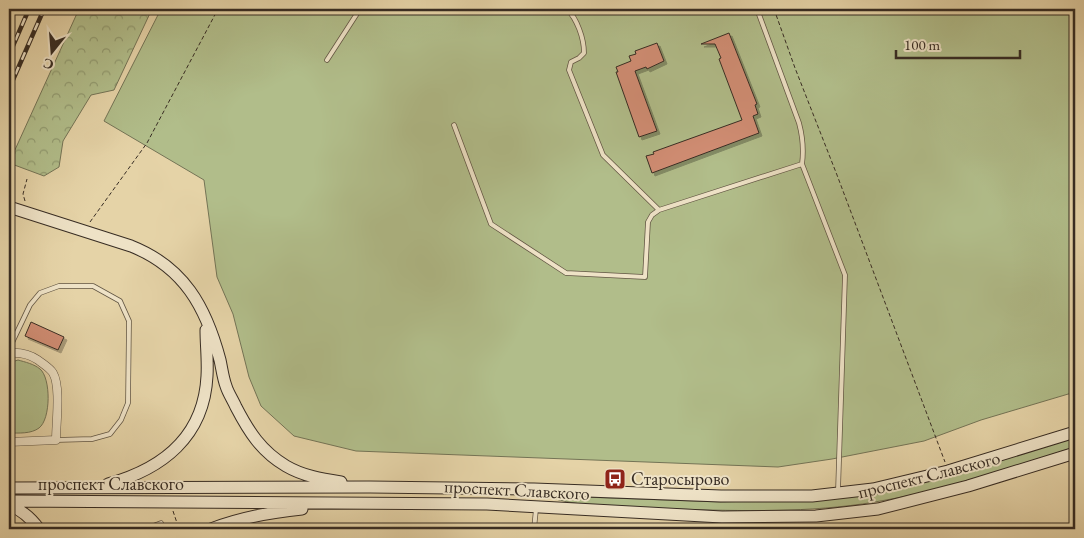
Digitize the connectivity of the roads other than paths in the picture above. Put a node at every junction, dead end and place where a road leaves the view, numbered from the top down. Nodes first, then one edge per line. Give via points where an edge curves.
1 (360, 9) edge
2 (567, 9) edge
3 (757, 9) edge
4 (326, 60) dead end
5 (454, 125) dead end
6 (802, 164) junction
7 (9, 207) edge
8 (659, 210) junction
9 (206, 321) junction
10 (9, 349) edge
11 (9, 353) edge
12 (1075, 432) edge
13 (56, 440) junction
14 (9, 442) edge
15 (1075, 453) edge
16 (370, 487) junction
17 (9, 488) edge
18 (93, 488) junction
19 (838, 493) junction
20 (9, 501) edge
21 (368, 503) junction
22 (9, 505) edge
23 (536, 507) junction
24 (161, 523) dead end
25 (40, 529) edge
26 (145, 529) edge
27 (211, 529) edge
28 (534, 529) edge

1 - 4 lane
2 - 8 lane via 573,14 584,44 584,53 571,62 569,70 603,155
3 - 6 lane via 799,123 803,139
5 - 8 lane via 492,224 566,273 645,277 648,222
6 - 8 lane
6 - 19 lane via 845,275
7 - 9 main road via 131,246 159,259 184,282
9 - 16 main road via 226,387 250,434 266,451 287,467 311,476
9 - 18 main road via 207,378 203,401 193,425 168,455 154,466 132,477
10 - 13 lane via 30,305 40,293 59,286 93,286 120,301 129,321 128,403 121,420 110,434 92,439
11 - 13 street via 31,355 52,372 56,383
12 - 19 main road, проспект Славского via 948,471 873,489
13 - 14 street
15 - 23 main road, проспект Славского via 878,509 816,516 730,517
16 - 18 main road, проспект Славского
16 - 19 main road, проспект Славского via 720,496
17 - 18 main road, проспект Славского
20 - 21 main road, проспект Славского
21 - 23 main road, проспект Славского
21 - 27 main road via 277,511
22 - 25 main road via 19,509
23 - 28 lane
24 - 26 lane

